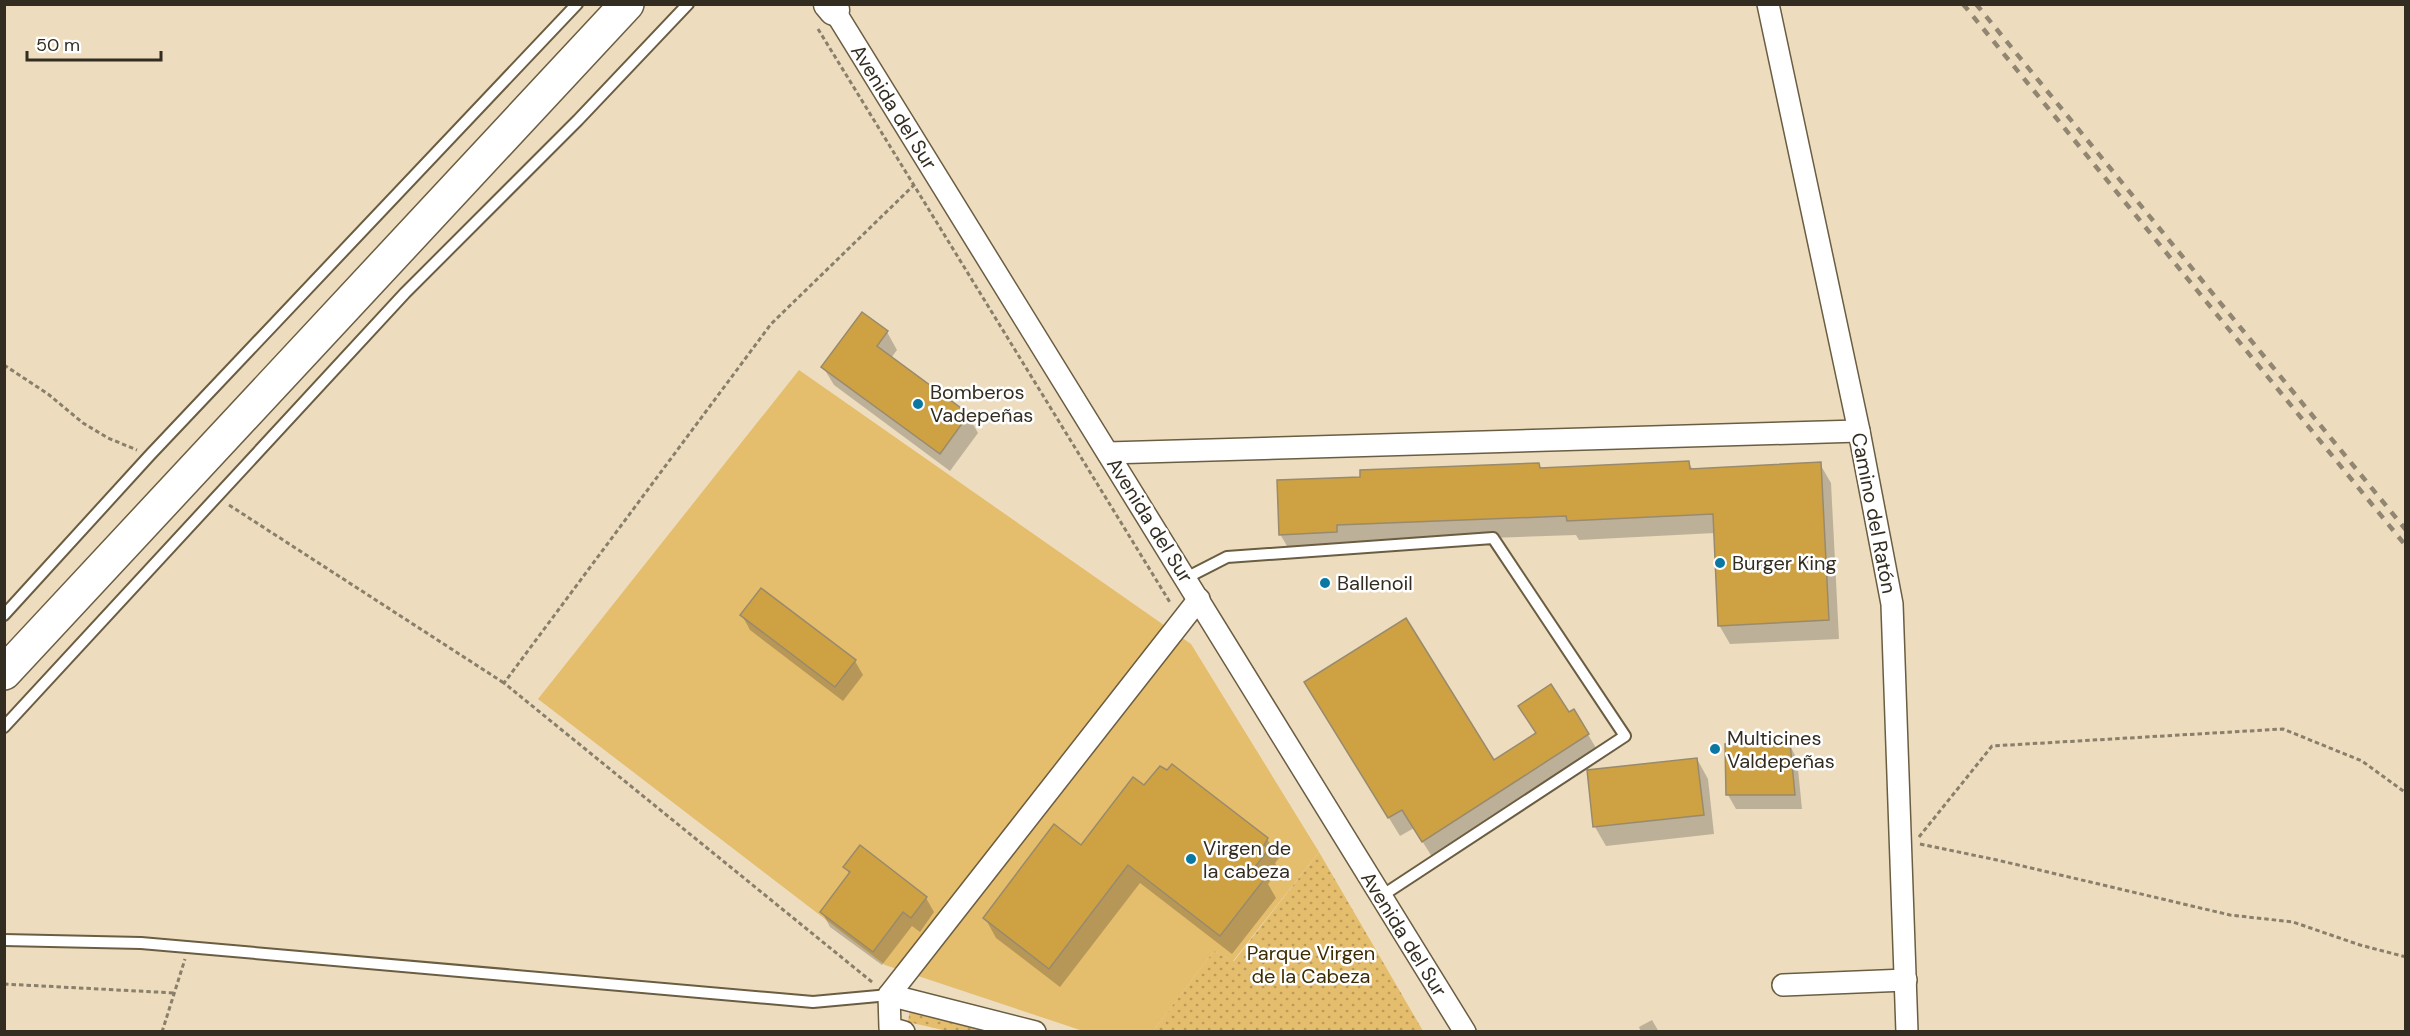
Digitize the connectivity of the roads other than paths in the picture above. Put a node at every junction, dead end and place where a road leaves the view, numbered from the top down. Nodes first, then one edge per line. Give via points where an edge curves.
1 (577, 4) edge
2 (627, 4) edge
3 (688, 4) edge
4 (1768, 4) edge
5 (827, 11) edge
6 (1859, 431) junction
7 (1108, 453) junction
8 (1186, 578) junction
9 (1199, 599) junction
10 (4, 615) edge
11 (4, 673) edge
12 (4, 727) edge
13 (1380, 897) junction
14 (4, 940) edge
15 (1906, 980) junction
16 (1783, 985) dead end
17 (889, 995) junction
18 (895, 1030) edge
19 (1035, 1032) edge
20 (1465, 1032) edge
21 (1907, 1032) edge

1 - 10 lane
2 - 11 main road
3 - 12 lane via 405,293
4 - 6 street, Camino del Ratón
5 - 7 street, Avenida del Sur
6 - 7 street
6 - 15 street, Camino del Ratón via 1892,604
7 - 8 street, Avenida del Sur
8 - 9 street, Avenida del Sur
8 - 13 lane via 1227,557 1493,538 1625,736
9 - 13 street, Avenida del Sur
9 - 17 street
13 - 20 street, Avenida del Sur
14 - 17 lane via 141,943 813,1002
15 - 16 street
15 - 21 street, Camino del Ratón
17 - 18 street
17 - 19 street

